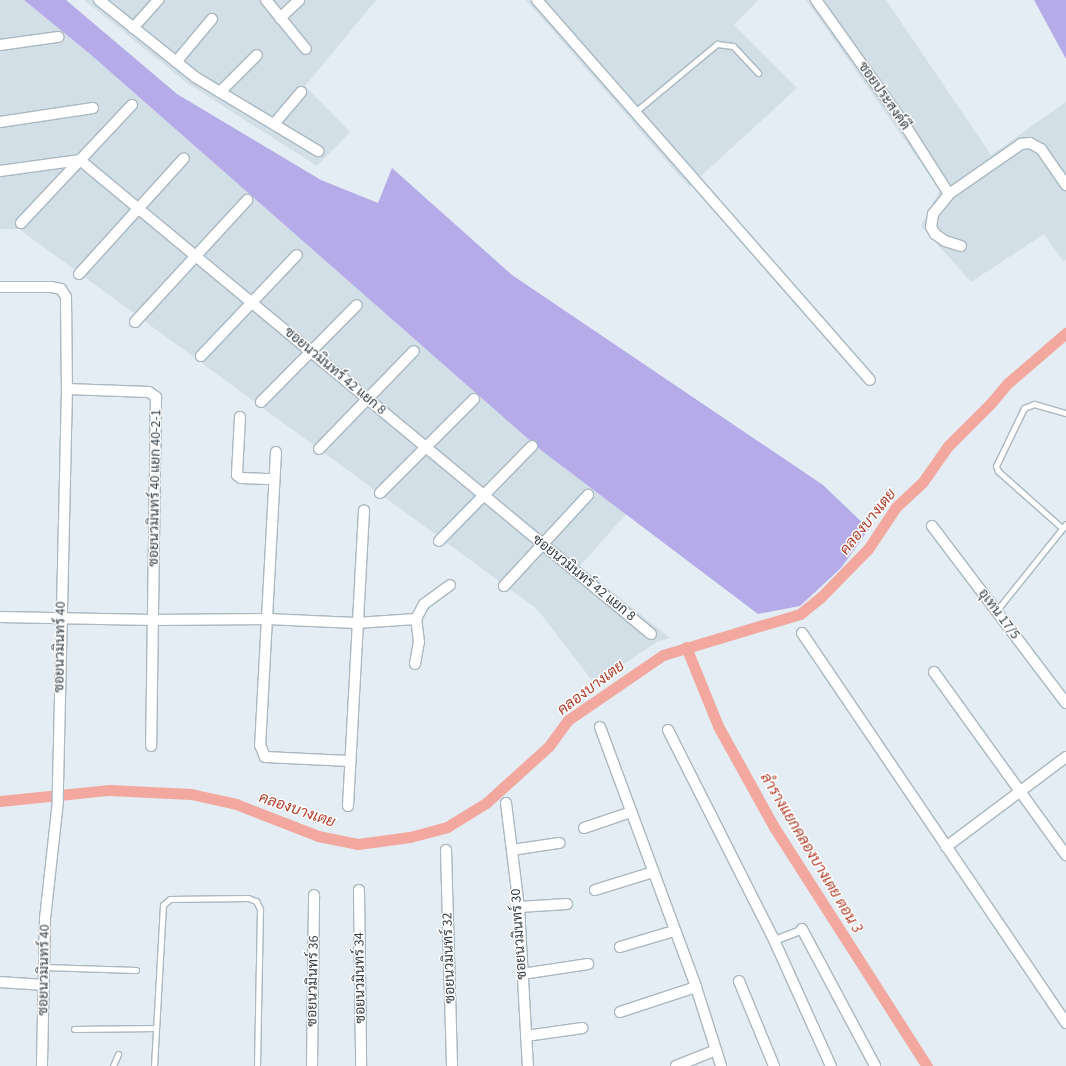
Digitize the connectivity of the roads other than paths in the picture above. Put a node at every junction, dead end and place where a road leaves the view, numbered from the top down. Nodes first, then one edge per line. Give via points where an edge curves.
1 (99, 0) edge
2 (158, 0) edge
3 (266, 0) edge
4 (299, 0) edge
5 (537, 0) edge
6 (816, 0) edge
7 (280, 18) junction
8 (212, 19) dead end
9 (133, 28) junction
10 (58, 37) dead end
11 (0, 46) edge
12 (306, 49) dead end
13 (257, 55) dead end
14 (176, 62) junction
15 (758, 73) dead end
16 (220, 92) junction
17 (301, 92) dead end
18 (132, 105) dead end
19 (93, 108) dead end
20 (634, 113) junction
21 (0, 122) edge
22 (274, 124) junction
23 (318, 151) dead end
24 (184, 158) dead end
25 (80, 160) junction
26 (0, 171) edge
27 (1066, 185) edge
28 (949, 194) junction
29 (247, 200) dead end
30 (137, 208) junction
31 (21, 223) dead end
32 (961, 246) dead end
33 (194, 255) junction
34 (297, 255) dead end
35 (79, 274) dead end
36 (0, 287) edge
37 (252, 303) junction
38 (357, 305) dead end
39 (135, 322) dead end
40 (310, 350) junction
41 (414, 352) dead end
42 (201, 356) dead end
43 (870, 380) dead end
44 (67, 389) junction
45 (368, 398) junction
46 (474, 399) dead end
47 (261, 402) dead end
48 (1066, 413) edge
49 (240, 418) dead end
50 (532, 446) dead end
51 (427, 447) junction
52 (319, 449) dead end
53 (276, 452) dead end
54 (274, 479) junction
55 (380, 493) dead end
56 (483, 495) junction
57 (588, 495) dead end
58 (364, 510) dead end
59 (1066, 524) edge
60 (932, 526) dead end
61 (1062, 528) junction
62 (439, 540) dead end
63 (542, 544) junction
64 (450, 585) dead end
65 (504, 586) dead end
66 (997, 610) junction
67 (60, 616) junction
68 (0, 617) edge
69 (267, 619) junction
70 (416, 619) junction
71 (153, 620) junction
72 (356, 624) junction
73 (802, 633) dead end
74 (651, 634) dead end
75 (415, 664) dead end
76 (934, 672) dead end
77 (1066, 703) edge
78 (600, 728) dead end
79 (668, 730) dead end
80 (151, 746) dead end
81 (1066, 757) edge
82 (349, 761) junction
83 (1022, 791) junction
84 (506, 802) dead end
85 (348, 806) dead end
86 (631, 812) junction
87 (584, 828) dead end
88 (559, 843) dead end
89 (946, 847) junction
90 (446, 850) dead end
91 (512, 850) junction
92 (1066, 855) edge
93 (653, 872) junction
94 (358, 890) dead end
95 (595, 890) dead end
96 (314, 895) dead end
97 (567, 904) dead end
98 (519, 907) junction
99 (802, 929) joint
100 (674, 931) junction
101 (774, 940) junction
102 (620, 947) dead end
103 (588, 964) dead end
104 (44, 967) junction
105 (136, 970) dead end
106 (522, 974) junction
107 (739, 981) dead end
108 (0, 982) edge
109 (44, 985) junction
110 (696, 987) junction
111 (620, 1012) dead end
112 (1066, 1023) edge
113 (156, 1028) junction
114 (582, 1028) dead end
115 (74, 1029) dead end
116 (526, 1036) junction
117 (716, 1050) junction
118 (118, 1054) dead end
119 (42, 1066) edge
120 (113, 1066) edge
121 (154, 1066) edge
122 (257, 1066) edge
123 (312, 1066) edge
124 (361, 1066) edge
125 (452, 1066) edge
126 (528, 1066) edge
127 (676, 1066) edge
128 (720, 1066) edge
129 (774, 1066) edge
130 (831, 1066) edge
131 (875, 1066) edge

1 - 9 street
2 - 9 street
3 - 7 street
4 - 7 street
5 - 20 street
6 - 28 street, ซอยประสงค์ดี
7 - 12 street
8 - 14 street
9 - 14 street
10 - 11 street
13 - 16 street
14 - 16 street
15 - 20 lane via 733,46 717,44
16 - 22 street
17 - 22 street
18 - 25 street
19 - 21 street
20 - 43 street
22 - 23 street
24 - 30 street
25 - 26 street
25 - 30 street, ซอยนวมินทร์ 42 แยก 8
25 - 31 street
27 - 28 street via 1041,149 1030,144 1021,144
28 - 32 street via 933,214 931,227 945,241
29 - 33 street
30 - 33 street, ซอยนวมินทร์ 42 แยก 8
30 - 35 street
33 - 37 street, ซอยนวมินทร์ 42 แยก 8
33 - 39 street
34 - 37 street
36 - 44 street, ซอยนวมินทร์ 40 via 61,289 66,297
37 - 40 street, ซอยนวมินทร์ 42 แยก 8
37 - 42 street
38 - 40 street
40 - 45 street, ซอยนวมินทร์ 42 แยก 8
40 - 47 street
41 - 45 street
44 - 67 street, ซอยนวมินทร์ 40
44 - 71 street, ซอยนวมินทร์ 40 แยก 40-2-1 via 149,392 156,397
45 - 51 street, ซอยนวมินทร์ 42 แยก 8
45 - 52 street
46 - 51 street
48 - 61 lane via 1034,404 1024,408 996,466 998,471
49 - 54 street via 237,475 241,478
50 - 56 street
51 - 55 street
51 - 56 street, ซอยนวมินทร์ 42 แยก 8
53 - 54 street
54 - 69 street
56 - 62 street
56 - 63 street, ซอยนวมินทร์ 42 แยก 8
57 - 63 street
58 - 72 street
59 - 61 lane
60 - 66 street, อุเทน 17/5
61 - 66 lane
63 - 65 street
63 - 74 street, ซอยนวมินทร์ 42 แยก 8
64 - 70 street via 424,604
66 - 77 street, อุเทน 17/5
67 - 68 street
67 - 71 street
67 - 104 street, ซอยนวมินทร์ 40 via 58,801 44,919
69 - 71 street
69 - 72 street
69 - 82 street via 260,745 262,753 266,757
70 - 72 street
70 - 75 street via 419,642
71 - 80 street
72 - 82 street
73 - 89 street
76 - 83 street
78 - 86 street
79 - 101 street
81 - 83 street
82 - 85 street
83 - 89 street
83 - 92 street
84 - 91 street, ซอยนวมินทร์ 30
86 - 87 street
86 - 93 street
88 - 91 street
89 - 112 street
90 - 125 street, ซอยนวมินทร์ 32
91 - 98 street, ซอยนวมินทร์ 30
93 - 95 street
93 - 100 street
94 - 124 street, ซอยนวมินทร์ 34
96 - 123 street, ซอยนวมินทร์ 36
97 - 98 street
98 - 106 street, ซอยนวมินทร์ 30
99 - 101 street
99 - 131 street
100 - 102 street
100 - 110 street
101 - 130 street
103 - 106 street
104 - 105 lane
104 - 109 street, ซอยนวมินทร์ 40
106 - 116 street, ซอยนวมินทร์ 30
107 - 129 street
108 - 109 street
109 - 119 street, ซอยนวมินทร์ 40
110 - 111 street
110 - 117 street
113 - 115 lane
113 - 121 lane
113 - 122 lane via 161,910 164,903 170,899 254,899 260,909
114 - 116 street
116 - 126 street, ซอยนวมินทร์ 30
117 - 127 street
117 - 128 street
118 - 120 lane

